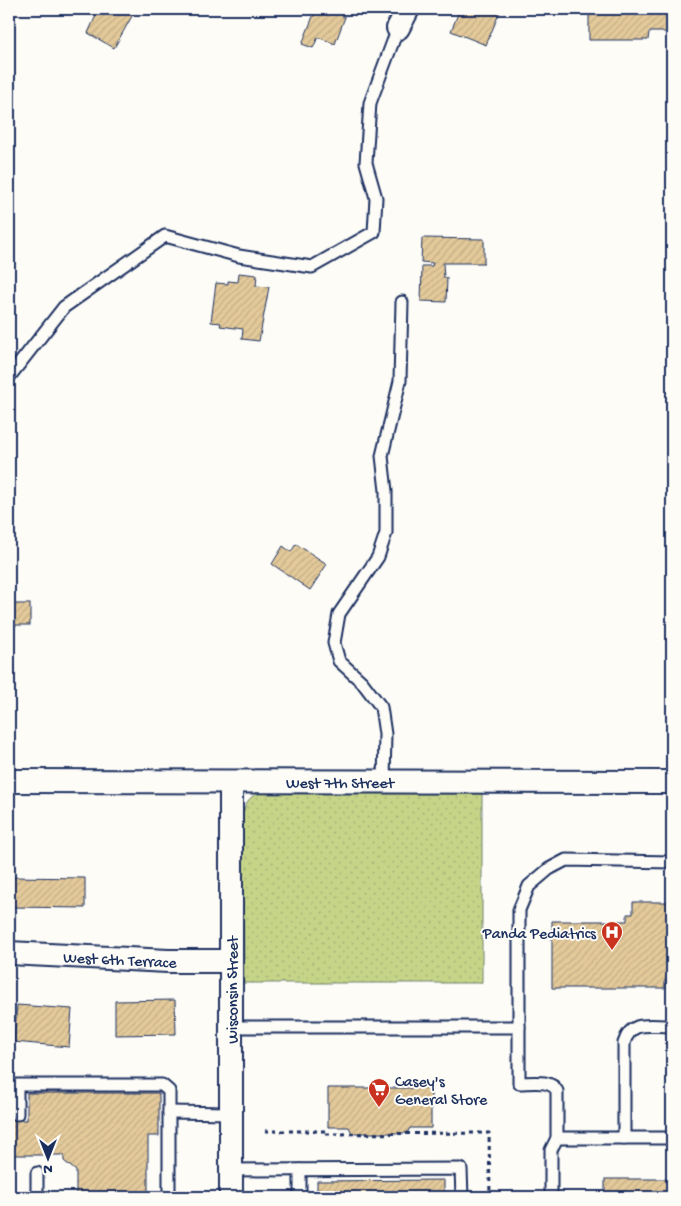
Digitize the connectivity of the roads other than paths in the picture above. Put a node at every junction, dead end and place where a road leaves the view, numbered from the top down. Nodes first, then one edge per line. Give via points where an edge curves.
1 (403, 18) edge
2 (402, 302) dead end
3 (9, 376) edge
4 (9, 781) edge
5 (384, 782) junction
6 (672, 782) edge
7 (231, 783) junction
8 (672, 862) edge
9 (9, 953) edge
10 (231, 961) junction
11 (231, 1027) junction
12 (519, 1027) junction
13 (672, 1028) edge
14 (169, 1112) junction
15 (231, 1113) junction
16 (17, 1114) dead end
17 (557, 1138) junction
18 (624, 1138) junction
19 (672, 1138) edge
20 (231, 1170) junction
21 (300, 1170) junction
22 (37, 1173) dead end
23 (37, 1197) edge
24 (169, 1197) edge
25 (232, 1197) edge
26 (300, 1197) edge
27 (462, 1197) edge
28 (551, 1197) edge

1 - 3 lane via 370,103 366,163 376,198 374,232 312,267 239,256 165,236 64,307
2 - 5 lane via 400,381 382,456 386,534 378,557 338,614 334,643 338,661 362,682 381,707
4 - 7 street, West 7th Street
5 - 6 street, West 7th Street
5 - 7 street, West 7th Street
7 - 10 street, Wisconsin Street
8 - 12 lane via 566,860 529,886 519,910
9 - 10 street, West 6th Terrace
10 - 11 street, Wisconsin Street
11 - 12 lane
11 - 15 street, Wisconsin Street
12 - 17 lane via 519,1083 555,1086
13 - 18 lane via 636,1026 627,1032 624,1043
14 - 15 lane
14 - 16 lane via 169,1091 162,1085 17,1085
14 - 24 lane
15 - 20 street, Wisconsin Street
17 - 18 lane
17 - 28 lane via 551,1150
18 - 19 lane
20 - 21 lane
20 - 25 street, Wisconsin Street
21 - 26 lane
21 - 27 lane via 462,1169
22 - 23 lane

